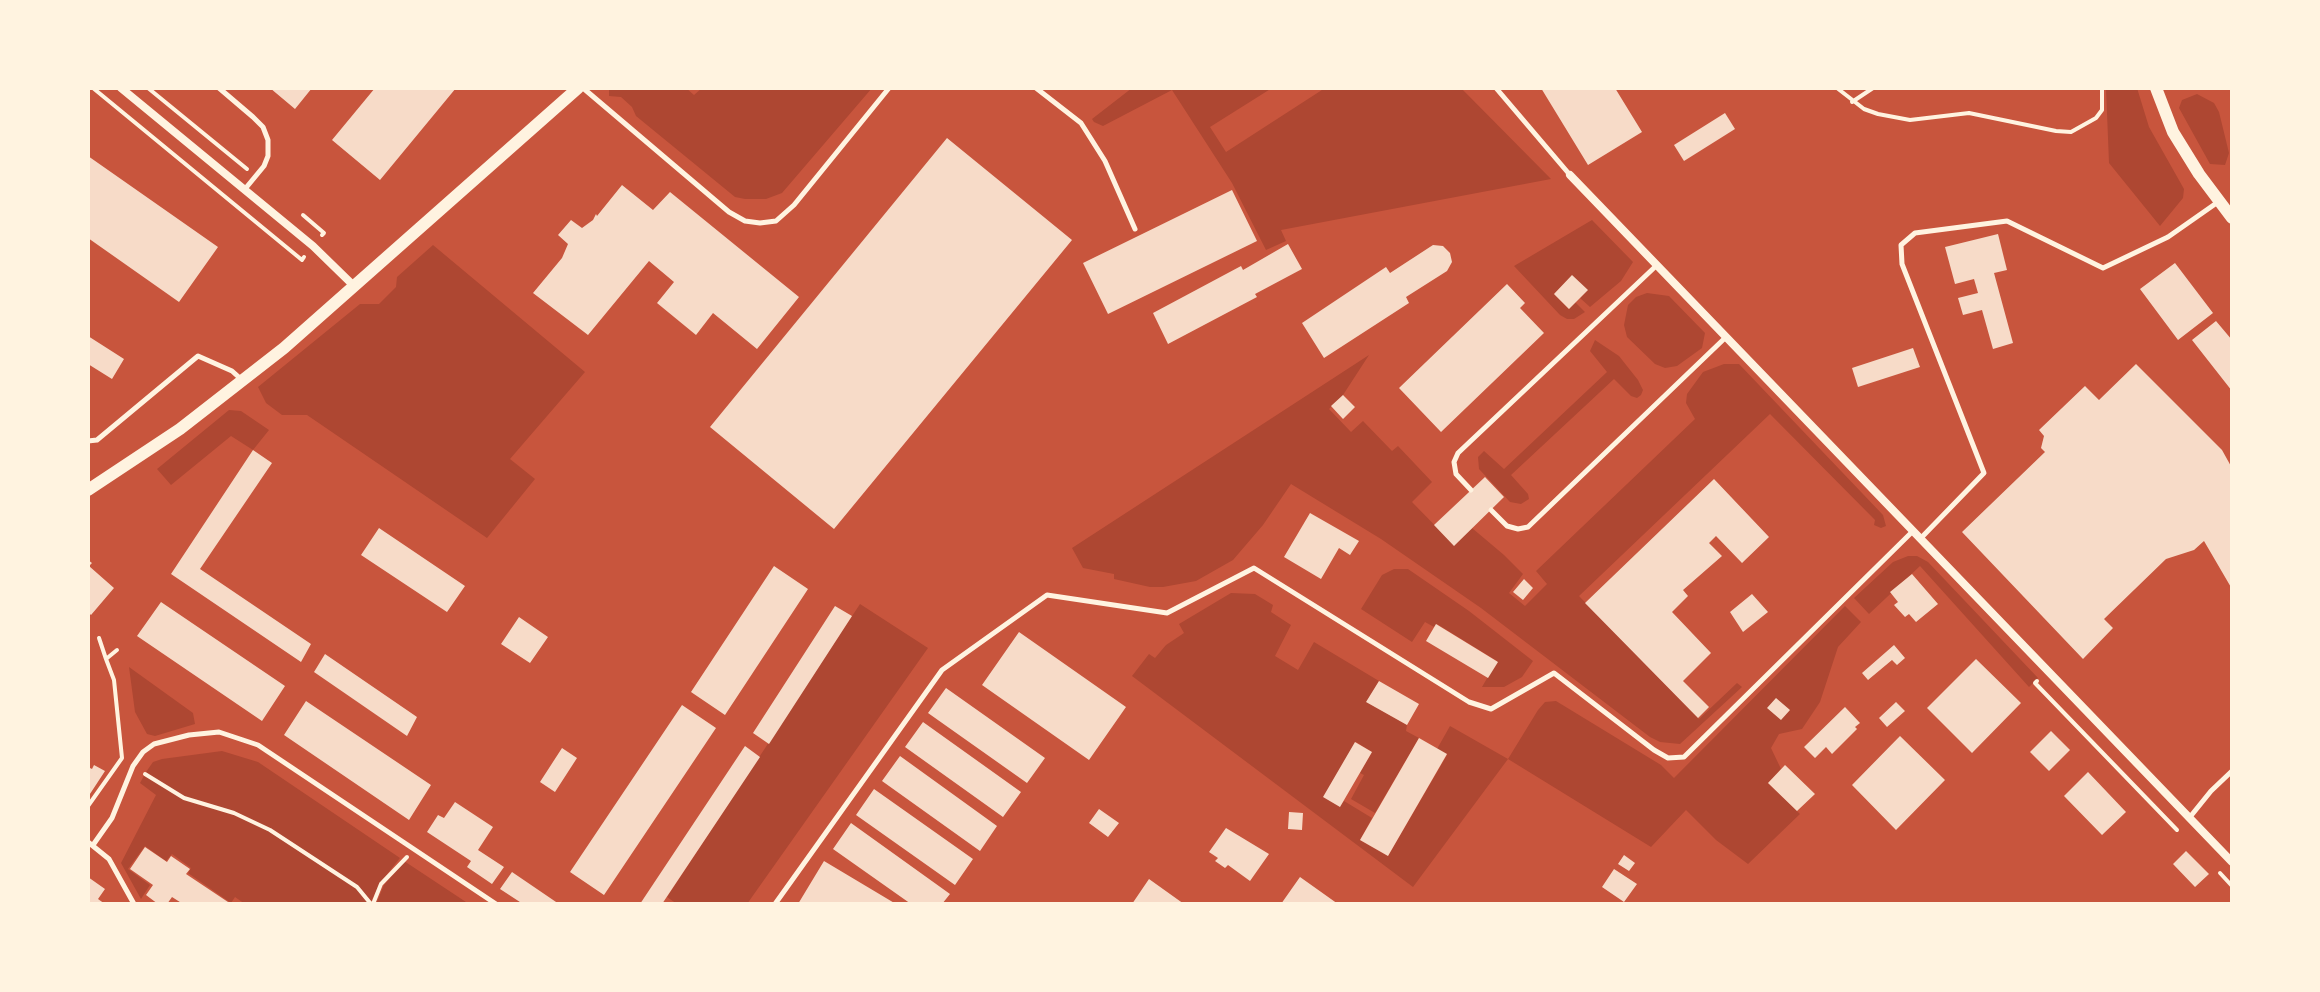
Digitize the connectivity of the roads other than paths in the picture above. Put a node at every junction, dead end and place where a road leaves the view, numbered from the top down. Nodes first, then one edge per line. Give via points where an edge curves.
1 (121, 88) edge
2 (219, 88) edge
3 (580, 88) edge
4 (889, 88) edge
5 (1036, 88) edge
6 (1496, 88) edge
7 (2156, 88) edge
8 (1570, 175) joint
9 (244, 190) junction
10 (2219, 201) junction
11 (2232, 218) edge
12 (1135, 229) dead end
13 (1657, 265) junction
14 (354, 286) junction
15 (1726, 337) junction
16 (242, 381) junction
17 (88, 441) edge
18 (89, 486) edge
19 (1471, 490) dead end
20 (1491, 510) dead end
21 (1913, 531) junction
22 (1920, 539) junction
23 (2232, 771) edge
24 (2189, 818) junction
25 (91, 843) edge
26 (2232, 862) edge
27 (134, 904) edge
28 (496, 904) edge
29 (775, 904) edge

1 - 9 street
2 - 9 lane via 263,127 268,140 264,166
3 - 4 lane via 729,212 760,223 776,221 794,205
3 - 14 street
5 - 12 lane via 1081,123 1105,161
6 - 8 lane
7 - 10 street via 2173,132
8 - 13 street
9 - 14 street
10 - 11 street
10 - 22 lane via 2168,237 2103,268 2007,221 1915,233 1901,245 1902,264 1984,473
13 - 15 street
13 - 19 lane via 1458,453 1456,474
14 - 16 street
15 - 20 lane via 1528,527 1507,526
15 - 21 street
16 - 17 lane via 198,356 97,440
16 - 18 street via 150,451
21 - 22 street
21 - 29 lane via 1684,757 1668,758 1654,750 1554,673 1491,709 1469,702 1254,568 1167,613 1047,595 942,670
22 - 24 street
23 - 24 lane
24 - 26 street
25 - 27 lane via 109,859
25 - 28 lane via 112,818 143,752 154,744 219,732 258,745

